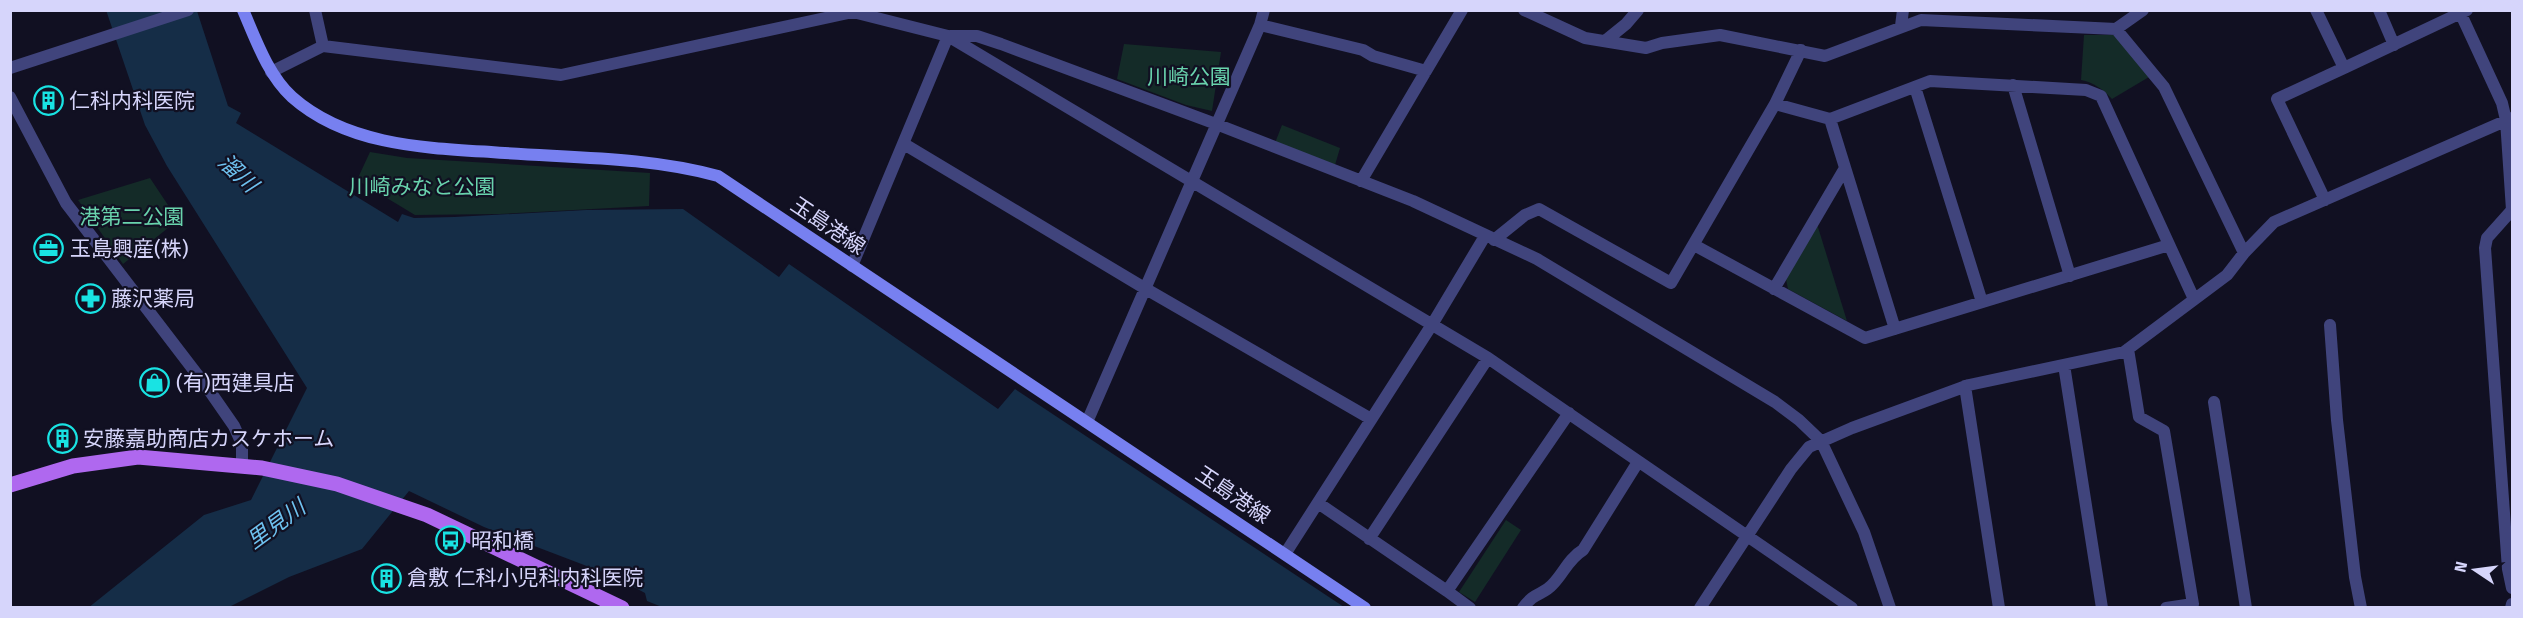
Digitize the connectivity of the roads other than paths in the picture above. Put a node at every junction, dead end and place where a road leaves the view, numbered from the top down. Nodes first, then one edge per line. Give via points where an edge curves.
1 (243, 10) edge
2 (315, 10) edge
3 (1264, 10) edge
4 (1462, 10) edge
5 (1524, 10) edge
6 (1638, 10) edge
7 (1903, 10) edge
8 (2143, 10) edge
9 (2316, 10) edge
10 (2379, 10) edge
11 (187, 11) edge
12 (2462, 12) edge
13 (1260, 25) junction
14 (1901, 26) junction
15 (2116, 29) junction
16 (948, 36) junction
17 (1605, 41) junction
18 (2394, 45) junction
19 (322, 46) junction
20 (1801, 50) junction
21 (10, 68) edge
22 (2344, 68) junction
23 (1426, 71) junction
24 (271, 72) junction
25 (2013, 85) junction
26 (1915, 87) junction
27 (10, 97) edge
28 (1775, 104) junction
29 (1830, 119) junction
30 (2509, 119) edge
31 (1216, 124) junction
32 (904, 144) junction
33 (1845, 168) junction
34 (1193, 180) junction
35 (1360, 181) junction
36 (2325, 200) junction
37 (1489, 238) junction
38 (1694, 244) junction
39 (2169, 245) junction
40 (2244, 253) junction
41 (852, 266) junction
42 (2070, 276) junction
43 (1146, 289) junction
44 (1774, 289) junction
45 (2194, 299) junction
46 (1982, 302) junction
47 (1433, 323) junction
48 (2330, 325) dead end
49 (1896, 329) junction
50 (2128, 349) junction
51 (1488, 358) junction
52 (2064, 365) junction
53 (1965, 386) junction
54 (2214, 402) dead end
55 (1569, 413) junction
56 (1371, 419) junction
57 (1088, 422) junction
58 (1821, 441) junction
59 (1638, 462) junction
60 (242, 465) junction
61 (10, 485) edge
62 (1318, 503) junction
63 (1747, 537) junction
64 (1369, 539) junction
65 (1285, 554) junction
66 (2512, 588) edge
67 (1447, 591) junction
68 (622, 608) edge
69 (1365, 608) edge
70 (1470, 608) edge
71 (1522, 608) edge
72 (1700, 608) edge
73 (1851, 608) edge
74 (1890, 608) edge
75 (1999, 608) edge
76 (2102, 608) edge
77 (2166, 608) edge
78 (2246, 608) edge
79 (2361, 608) edge

1 - 24 main road, 玉島港線
2 - 19 street
3 - 13 street
4 - 23 street
5 - 17 street via 1585,38
6 - 17 street
7 - 14 street
8 - 15 street
9 - 22 street
10 - 18 street
11 - 21 street
12 - 18 street
12 - 30 street
13 - 23 street via 1363,50
13 - 31 street
14 - 15 street via 1921,20
14 - 20 street via 1825,57
15 - 40 street via 2164,87
16 - 19 street via 853,12 561,75
16 - 31 street via 977,36
16 - 32 street
16 - 34 street
17 - 20 street via 1647,48 1720,35
18 - 22 street
19 - 24 street
20 - 28 street
22 - 36 street via 2277,99
23 - 35 street
24 - 41 main road, 玉島港線 via 292,97 316,113 376,140 453,150 654,164 718,176
25 - 26 street via 1930,81
25 - 39 street via 2086,90 2101,96
25 - 42 street
26 - 29 street
26 - 46 street
27 - 60 street via 66,203 234,426 242,444
28 - 29 street
28 - 38 street
29 - 33 street
30 - 36 street
30 - 66 street via 2512,210 2487,238 2485,248
31 - 34 street
31 - 35 street
32 - 41 street
32 - 43 street
33 - 44 street
33 - 49 street
34 - 43 street
34 - 47 street
35 - 37 street via 1413,201
36 - 40 street via 2274,222
37 - 38 street via 1539,209 1671,283
37 - 47 street
37 - 58 street via 1537,258 1775,402
38 - 44 street
39 - 42 street
39 - 45 street
40 - 45 street via 2227,275
41 - 57 main road, 玉島港線
42 - 46 street
43 - 56 street
43 - 57 street
44 - 49 street via 1865,338
45 - 50 street
46 - 49 street
47 - 51 street
47 - 56 street
48 - 79 street via 2337,420
50 - 52 street
50 - 77 street via 2139,417 2164,431 2193,604
51 - 55 street
51 - 64 street
52 - 53 street
52 - 76 street
53 - 58 street
53 - 75 street
54 - 78 street
55 - 59 street
55 - 67 street
56 - 62 street
57 - 65 main road, 玉島港線
58 - 63 street via 1809,447 1791,469
58 - 74 street via 1864,532
59 - 63 street
59 - 71 street via 1583,550 1572,556 1551,587 1530,597
60 - 61 main road via 138,457 73,466
60 - 68 main road via 337,484 427,515
62 - 64 street
62 - 65 street
63 - 72 street
63 - 73 street
64 - 67 street
65 - 69 main road, 玉島港線
67 - 70 street

